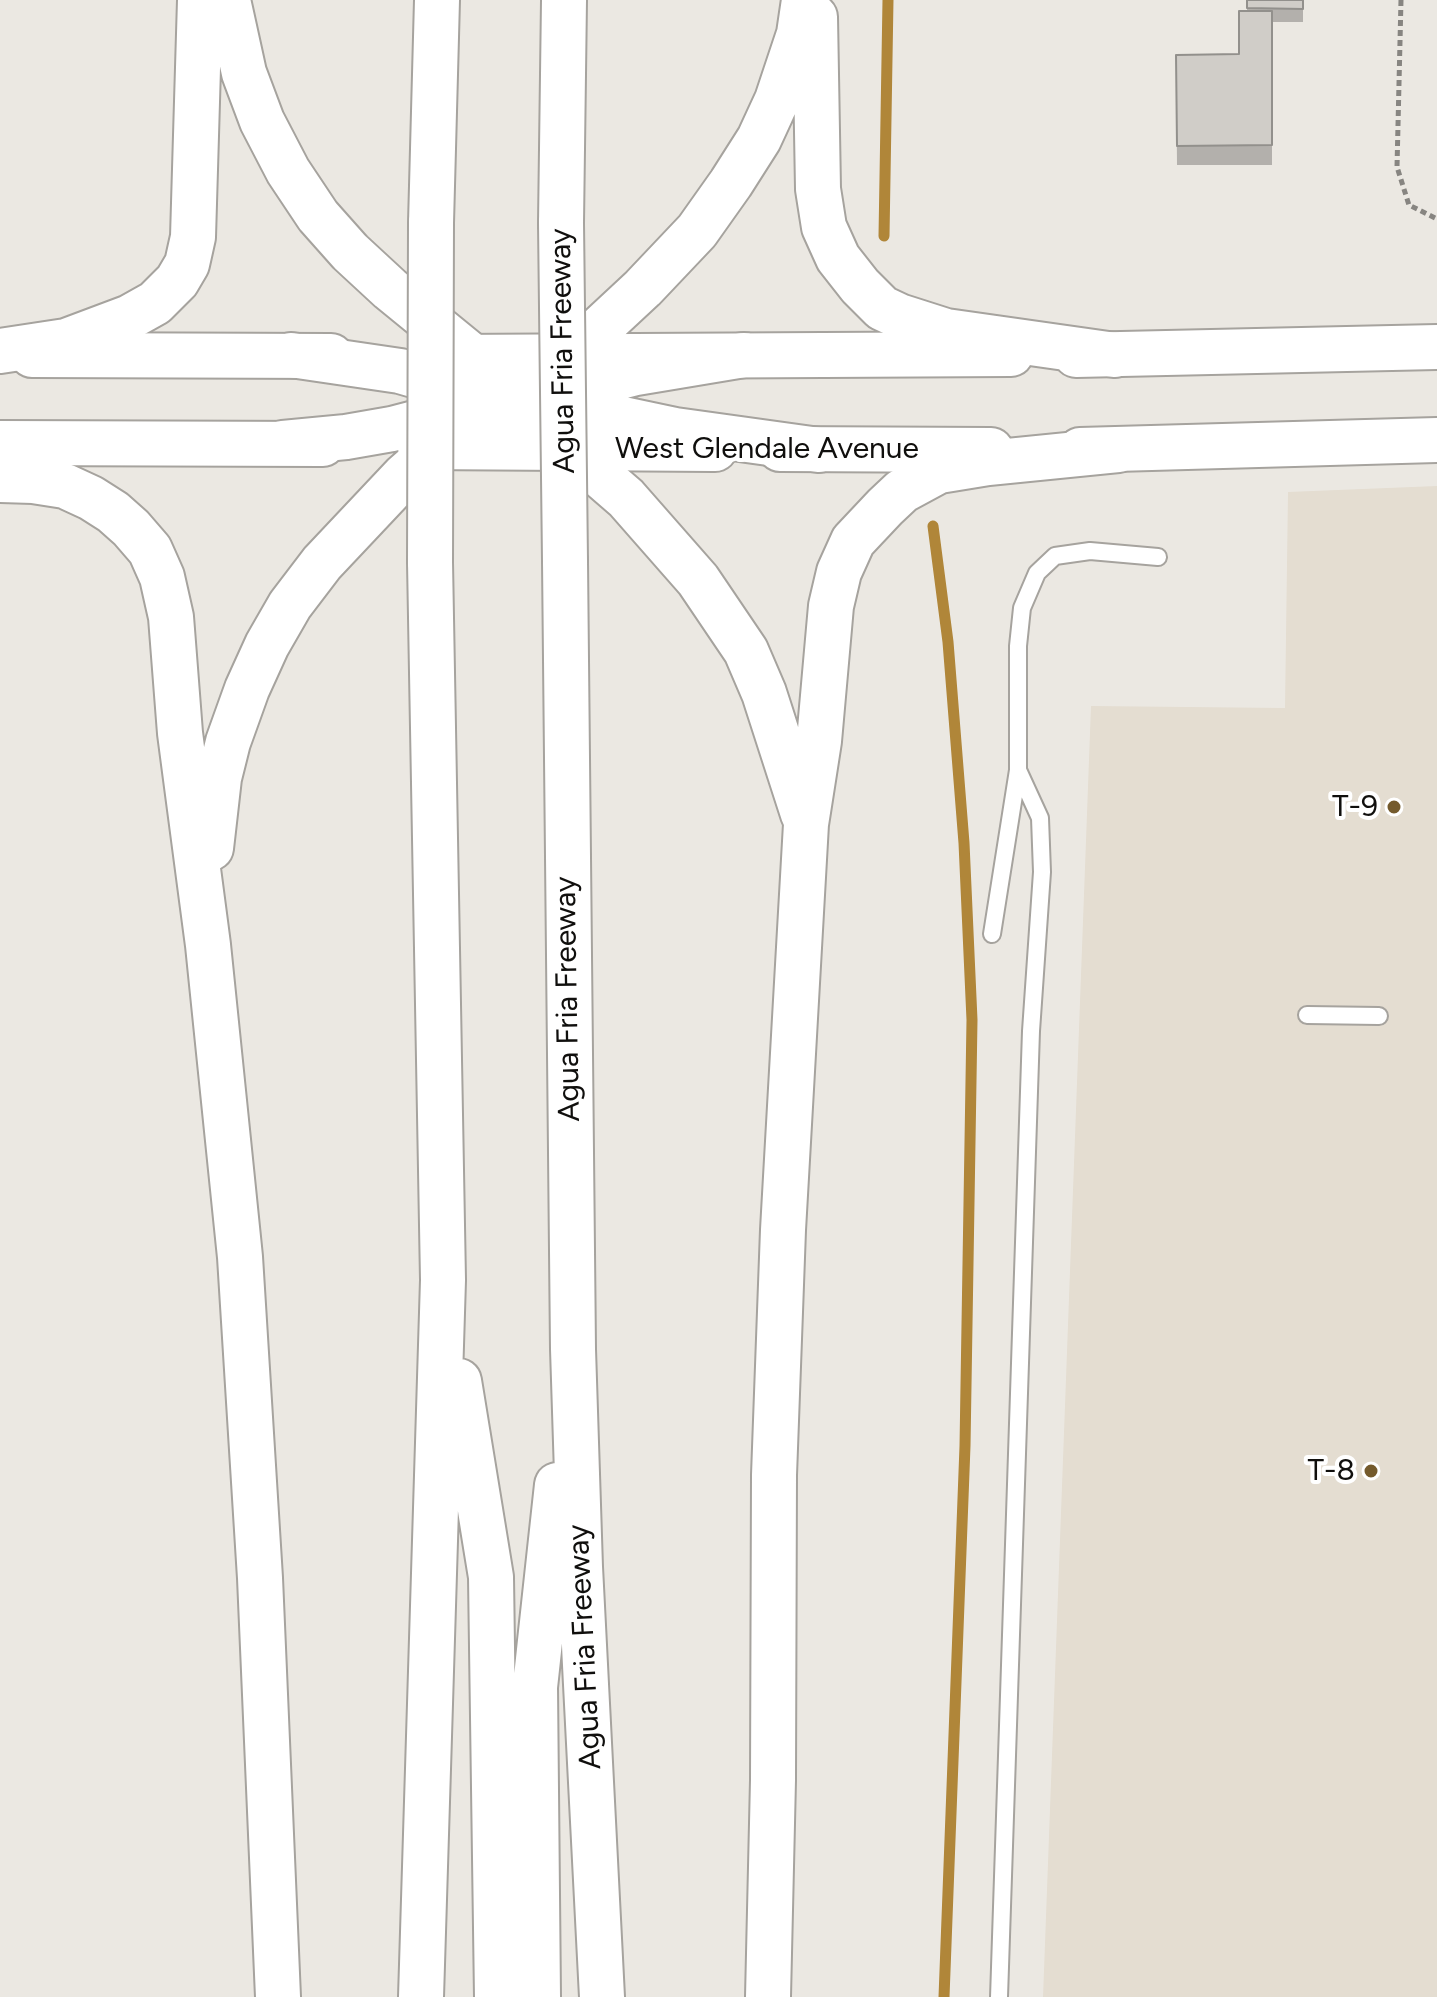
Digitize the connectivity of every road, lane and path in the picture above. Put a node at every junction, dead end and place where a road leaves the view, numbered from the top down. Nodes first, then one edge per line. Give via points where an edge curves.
1 (200, 0) edge
2 (228, 0) edge
3 (437, 0) edge
4 (564, 0) edge
5 (804, 0) edge
6 (815, 0) edge
7 (1401, 0) edge
8 (1437, 219) edge
9 (1437, 347) edge
10 (0, 353) edge
11 (291, 355) junction
12 (571, 355) junction
13 (744, 355) junction
14 (1115, 355) junction
15 (472, 356) junction
16 (514, 398) junction
17 (1437, 440) edge
18 (0, 443) edge
19 (283, 443) junction
20 (437, 447) junction
21 (569, 448) junction
22 (819, 450) junction
23 (1118, 450) junction
24 (0, 480) edge
25 (1158, 557) dead end
26 (1018, 770) junction
27 (806, 824) junction
28 (992, 934) dead end
29 (208, 945) junction
30 (1307, 1015) dead end
31 (1379, 1016) dead end
32 (443, 1280) junction
33 (573, 1349) junction
34 (278, 1997) edge
35 (421, 1997) edge
36 (497, 1997) edge
37 (538, 1997) edge
38 (602, 1997) edge
39 (768, 1997) edge
40 (999, 1997) edge

1 - 10 main road via 194,222 187,264 155,303 130,317 66,341
2 - 15 main road via 244,73 262,121 318,216 390,289
3 - 32 main road, bridge via 430,562
4 - 33 main road, Agua Fria Freeway, bridge via 561,223
5 - 12 main road via 799,34 777,100 731,183 697,231
6 - 14 main road via 818,189 824,227 838,258 860,286 882,308 946,331
7 - 8 path via 1397,167 1409,205
9 - 14 main road
10 - 11 main road
11 - 15 main road
11 - 16 main road via 400,371
12 - 13 main road
12 - 15 main road
12 - 16 main road
13 - 14 main road
13 - 16 main road
15 - 16 main road
16 - 19 main road via 392,429
16 - 20 main road
16 - 21 main road
16 - 22 main road via 675,430
17 - 23 main road, West Glendale Avenue
18 - 19 main road, West Glendale Avenue
19 - 20 main road, West Glendale Avenue
20 - 21 main road, West Glendale Avenue
20 - 29 main road via 322,563 290,605 247,689 225,754 213,815
21 - 22 main road, West Glendale Avenue
21 - 27 main road via 633,506 723,614 764,693
22 - 23 main road, West Glendale Avenue
23 - 27 main road via 939,471 902,491 853,541 831,606
24 - 29 main road via 65,486 91,498 150,550 171,617 189,814
25 - 26 lane via 1090,551 1055,556 1037,573 1022,608 1018,646
26 - 28 lane
26 - 40 lane via 1040,818 1042,872 1031,1031
27 - 39 main road via 777,1356
29 - 34 main road via 252,1428
30 - 31 lane
32 - 35 main road
32 - 36 main road via 491,1577
33 - 37 main road via 535,1687
33 - 38 main road, Agua Fria Freeway

